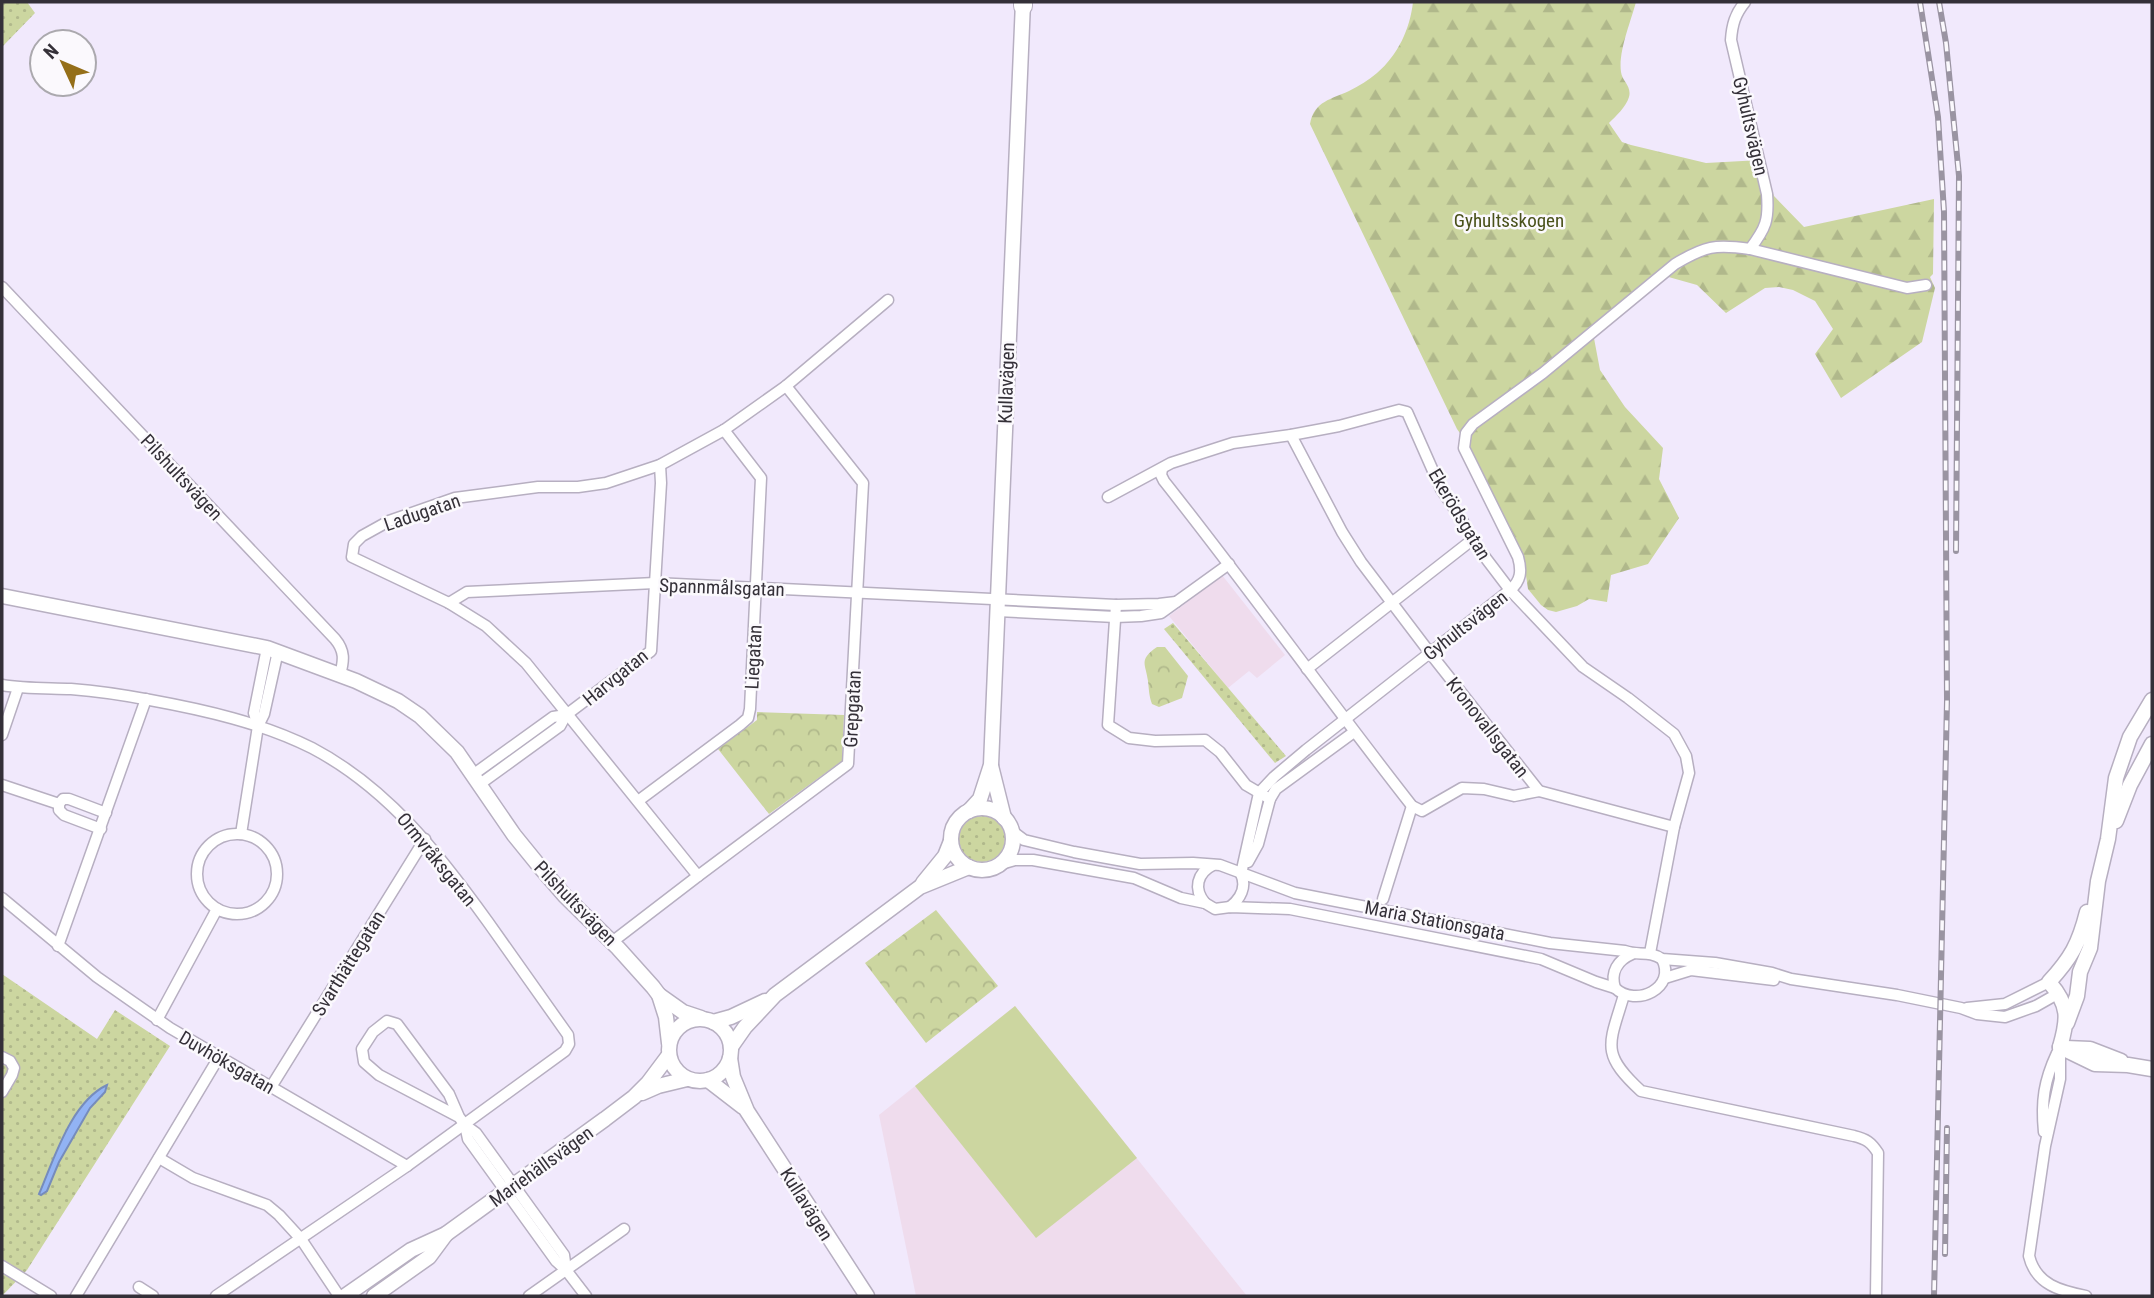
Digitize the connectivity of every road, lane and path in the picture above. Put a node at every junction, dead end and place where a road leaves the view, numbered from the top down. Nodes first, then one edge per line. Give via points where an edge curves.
1 (1745, 2) edge
2 (1023, 3) edge
3 (1750, 249) junction
4 (1926, 285) dead end
5 (2, 287) edge
6 (888, 300) dead end
7 (786, 386) junction
8 (724, 430) junction
9 (1291, 435) junction
10 (660, 465) junction
11 (1162, 468) junction
12 (1108, 497) dead end
13 (1472, 540) junction
14 (1229, 564) junction
15 (655, 583) junction
16 (756, 588) junction
17 (1510, 590) junction
18 (858, 593) junction
19 (2, 596) edge
20 (1176, 602) junction
21 (449, 603) junction
22 (1392, 603) junction
23 (997, 605) junction
24 (1116, 605) junction
25 (1115, 617) junction
26 (272, 650) junction
27 (1430, 653) junction
28 (1307, 669) junction
29 (340, 675) junction
30 (2, 685) edge
31 (19, 688) junction
32 (146, 699) junction
33 (2152, 700) edge
34 (566, 715) junction
35 (1345, 720) junction
36 (258, 726) junction
37 (1354, 732) junction
38 (2, 735) edge
39 (2152, 744) edge
40 (991, 765) junction
41 (477, 779) junction
42 (2, 785) edge
43 (1539, 791) junction
44 (1264, 796) junction
45 (638, 800) junction
46 (59, 804) junction
47 (1412, 806) junction
48 (969, 811) junction
49 (106, 813) junction
50 (1008, 824) junction
51 (1674, 827) junction
52 (101, 829) junction
53 (241, 834) junction
54 (425, 839) junction
55 (2108, 839) junction
56 (951, 841) junction
57 (1001, 864) junction
58 (1213, 865) junction
59 (969, 867) junction
60 (1241, 874) junction
61 (698, 876) junction
62 (2098, 881) junction
63 (920, 887) junction
64 (2, 898) edge
65 (1383, 899) dead end
66 (1205, 903) junction
67 (1230, 907) junction
68 (217, 909) junction
69 (612, 942) junction
70 (58, 946) junction
71 (1650, 953) junction
72 (1632, 954) junction
73 (1662, 959) junction
74 (2080, 972) junction
75 (1665, 978) junction
76 (1791, 979) junction
77 (2054, 988) junction
78 (1620, 991) junction
79 (659, 995) junction
80 (775, 995) junction
81 (158, 1020) junction
82 (708, 1020) junction
83 (2067, 1023) junction
84 (2060, 1047) junction
85 (669, 1049) junction
86 (730, 1053) junction
87 (2, 1057) edge
88 (219, 1058) junction
89 (2152, 1069) edge
90 (687, 1079) junction
91 (708, 1080) junction
92 (271, 1087) junction
93 (2, 1092) edge
94 (634, 1097) junction
95 (747, 1111) junction
96 (462, 1121) junction
97 (159, 1158) junction
98 (407, 1166) junction
99 (510, 1189) junction
100 (624, 1229) dead end
101 (446, 1234) junction
102 (301, 1239) junction
103 (2, 1266) edge
104 (566, 1270) junction
105 (139, 1287) dead end
106 (51, 1296) edge
107 (76, 1296) edge
108 (153, 1296) edge
109 (216, 1296) edge
110 (339, 1296) edge
111 (345, 1296) edge
112 (374, 1296) edge
113 (529, 1296) edge
114 (586, 1296) edge
115 (867, 1296) edge
116 (1876, 1296) edge
117 (2086, 1296) edge

1 - 3 street, Gyhultsvägen via 1737,12 1731,40 1768,209 1763,231
2 - 23 street, Kullavägen
3 - 4 street, Gyhultsvägen via 1907,288
3 - 17 street, Gyhultsvägen via 1698,250 1675,264 1468,430 1465,452 1520,564 1519,581
5 - 29 street, Pilshultsvägen via 335,639 343,649
6 - 7 street, Ladugatan
7 - 8 street, Ladugatan
7 - 18 street, Grepgatan via 863,483
8 - 10 street, Ladugatan
8 - 16 street, Liegatan via 761,478
9 - 11 street, Ekerödsgatan via 1233,443
9 - 13 street, Ekerödsgatan via 1399,410 1407,412 1441,489
9 - 22 street, Kronovallsgatan via 1342,532
10 - 15 street, Harvgatan
10 - 21 street, Ladugatan via 606,483 454,498 389,521 354,544 352,557
11 - 12 street, Ekerödsgatan
11 - 14 street via 1164,481
13 - 17 street, Ekerödsgatan
13 - 22 street
14 - 20 street
14 - 28 street
15 - 16 street, Spannmålsgatan
15 - 21 street, Spannmålsgatan via 467,592
15 - 34 street, Harvgatan via 651,651
16 - 18 street, Spannmålsgatan
16 - 45 street, Liegatan via 748,718
17 - 27 street, Gyhultsvägen
17 - 51 street, Ekerödsgatan via 1583,667 1674,734 1681,744 1689,773
18 - 23 street, Spannmålsgatan
18 - 61 street, Grepgatan via 848,764
19 - 26 street, Pilshultsvägen
20 - 24 street
20 - 25 street via 1161,613
21 - 34 street, Ladugatan via 486,625 526,663
22 - 27 street, Kronovallsgatan
22 - 28 street
23 - 24 street
23 - 25 street
23 - 40 street, Kullavägen
24 - 25 street
25 - 44 street via 1108,725 1129,738 1205,740 1246,785
26 - 29 street, Pilshultsvägen
26 - 36 street via 264,714
27 - 35 street, Gyhultsvägen
27 - 43 street, Kronovallsgatan
28 - 35 street
29 - 41 street, Pilshultsvägen via 379,691 420,716 442,735
30 - 31 street, Ormvråksgatan
31 - 32 street, Ormvråksgatan via 74,689
31 - 38 street
32 - 36 street, Ormvråksgatan
32 - 49 street
33 - 55 street via 2122,758
34 - 41 street, Harvgatan via 560,726
34 - 45 street, Ladugatan
35 - 37 street
35 - 44 street, Gyhultsvägen via 1274,777
36 - 53 street
36 - 54 street, Ormvråksgatan via 312,748 355,775
37 - 44 street
37 - 47 street
39 - 55 street
40 - 48 street, Kullavägen via 980,800
40 - 50 street, Kullavägen
41 - 69 street, Pilshultsvägen via 540,867
42 - 46 street
43 - 47 street via 1514,796 1462,788 1422,811
43 - 51 street, Kronovallsgatan
44 - 60 street via 1258,844
45 - 61 street, Ladugatan
46 - 49 street via 69,799
46 - 52 street via 64,815
47 - 65 street
48 - 50 street via 992,810
48 - 56 street, Kullavägen via 954,826
49 - 52 street
50 - 57 street via 1013,840
50 - 58 street, Maria Stationsgata via 1030,842 1140,864
51 - 71 street, Ekerödsgatan
52 - 70 street
53 - 68 street via 215,840 198,865 198,886
53 - 68 street via 258,839 270,850 278,874 274,890 264,904 250,912 233,914
54 - 92 street, Svarthättegatan
54 - 96 street, Ormvråksgatan via 568,1035 565,1051
55 - 62 street
56 - 59 street via 956,857
56 - 63 street, Kullavägen
57 - 59 street, Kullavägen via 991,869
57 - 66 street, Maria Stationsgata via 1033,860 1134,878
58 - 60 street, Maria Stationsgata
58 - 66 street via 1198,882
59 - 63 street, Kullavägen
60 - 67 street via 1242,891
60 - 72 street, Maria Stationsgata via 1295,893 1550,943
61 - 69 street, Grepgatan
62 - 74 street via 2090,948
62 - 77 street, Maria Stationsgata via 2081,937
63 - 80 street, Kullavägen
64 - 70 street, Duvhöksgatan
66 - 67 street, Maria Stationsgata via 1215,909
67 - 78 street, Maria Stationsgata via 1290,909 1541,959
68 - 81 street
69 - 79 street, Pilshultsvägen
70 - 81 street, Duvhöksgatan
71 - 72 street, Maria Stationsgata
71 - 73 street, Maria Stationsgata
72 - 78 street via 1615,969 1613,979
73 - 75 street
73 - 76 street, Maria Stationsgata via 1715,963
74 - 77 street, Maria Stationsgata
74 - 83 street
75 - 76 street, Maria Stationsgata via 1691,970
75 - 78 street, Maria Stationsgata via 1645,995
76 - 77 street, Maria Stationsgata via 2005,1017 2036,1006
77 - 83 street
78 - 116 street via 1611,1036 1612,1059 1642,1091 1873,1144 1878,1153
79 - 82 street, Pilshultsvägen via 683,1012
79 - 85 street, Pilshultsvägen
80 - 82 street, Kullavägen via 732,1017
80 - 86 street, Kullavägen via 745,1027
81 - 88 street, Duvhöksgatan
82 - 85 street via 681,1025
82 - 86 street via 727,1034
83 - 84 street
84 - 89 street via 2090,1049 2128,1065
84 - 117 street via 2043,1094 2045,1146 2029,1252 2039,1276 2050,1286
85 - 90 street via 676,1071
85 - 94 street, Mariehällsvägen
86 - 91 street via 720,1074
86 - 95 street, Kullavägen via 733,1077
87 - 93 street via 14,1068
88 - 92 street, Duvhöksgatan
88 - 97 street
90 - 91 street
90 - 94 street, Mariehällsvägen
91 - 95 street, Kullavägen
92 - 98 street, Duvhöksgatan
94 - 99 street, Mariehällsvägen
95 - 115 street, Kullavägen
96 - 96 street via 364,1062 362,1049 380,1025 391,1021 402,1029 449,1094
96 - 98 street
96 - 99 street via 476,1133
97 - 102 street via 210,1186 267,1206
97 - 107 street
98 - 102 street
99 - 101 street, Mariehällsvägen
99 - 104 street via 564,1255
100 - 104 street
101 - 111 street, Mariehällsvägen via 411,1250
101 - 112 street, Mariehällsvägen via 429,1257
102 - 109 street
102 - 110 street
103 - 106 street
104 - 113 street
104 - 114 street
105 - 108 street

